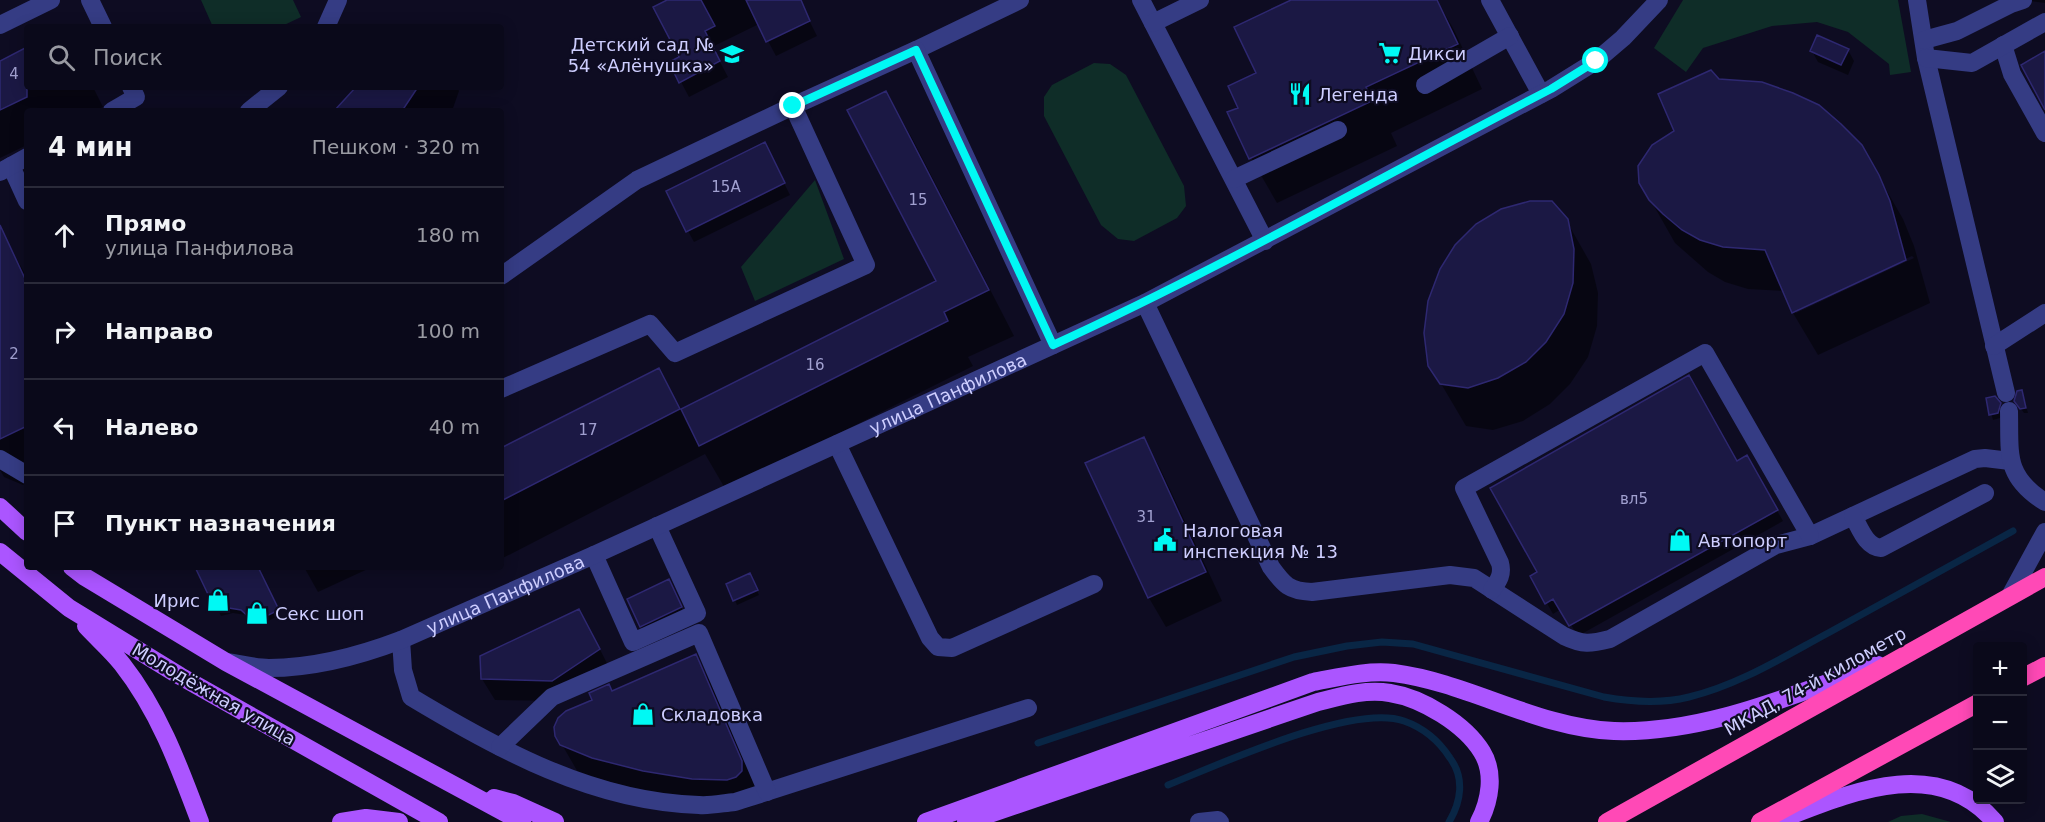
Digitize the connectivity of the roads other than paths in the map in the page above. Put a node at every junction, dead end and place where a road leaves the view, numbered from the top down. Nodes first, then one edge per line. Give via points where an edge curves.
1 (51, 0) edge
2 (90, 0) edge
3 (338, 0) edge
4 (1020, 0) edge
5 (1141, 0) edge
6 (1200, 0) edge
7 (1490, 0) edge
8 (1659, 0) edge
9 (1917, 0) edge
10 (2023, 0) edge
11 (2045, 22) edge
12 (1153, 23) junction
13 (102, 24) edge
14 (327, 24) edge
15 (0, 25) edge
16 (1510, 36) junction
17 (2003, 45) junction
18 (1925, 49) junction
19 (916, 50) junction
20 (1425, 85) dead end
21 (132, 90) edge
22 (275, 90) edge
23 (1541, 94) junction
24 (793, 106) junction
25 (121, 108) edge
26 (253, 108) edge
27 (1338, 130) dead end
28 (2045, 133) edge
29 (13, 165) edge
30 (1234, 179) junction
31 (24, 193) edge
32 (1265, 241) junction
33 (504, 274) edge
34 (1145, 303) junction
35 (2045, 314) edge
36 (1053, 345) junction
37 (1994, 346) junction
38 (504, 388) edge
39 (837, 444) junction
40 (0, 459) edge
41 (2010, 462) junction
42 (24, 473) edge
43 (1985, 493) dead end
44 (2039, 498) edge
45 (0, 507) edge
46 (2045, 515) edge
47 (1853, 516) junction
48 (657, 526) junction
49 (24, 529) edge
50 (2045, 532) edge
51 (1810, 536) junction
52 (0, 552) edge
53 (594, 555) junction
54 (84, 570) edge
55 (2045, 577) edge
56 (1094, 584) dead end
57 (1492, 590) junction
58 (2010, 596) junction
59 (69, 608) junction
60 (401, 640) junction
61 (1899, 657) junction
62 (226, 662) junction
63 (2045, 666) edge
64 (2027, 675) edge
65 (1973, 705) edge
66 (1028, 708) dead end
67 (500, 747) junction
68 (452, 785) junction
69 (767, 792) junction
70 (200, 822) edge
71 (341, 822) edge
72 (399, 822) edge
73 (439, 822) edge
74 (522, 822) edge
75 (555, 822) edge
76 (926, 822) edge
77 (966, 822) edge
78 (1199, 822) edge
79 (1220, 822) edge
80 (1479, 822) edge
81 (1607, 822) edge
82 (1760, 822) edge
83 (1774, 822) edge
84 (1995, 822) edge

1 - 15 street
2 - 13 street
3 - 14 street
4 - 19 street
5 - 12 street
6 - 12 street
7 - 16 street
8 - 23 street, улица Панфилова via 1596,61
9 - 18 street
10 - 18 street
11 - 17 street
12 - 30 street
16 - 20 street
16 - 23 street
17 - 18 street via 1972,63
17 - 28 street via 2012,74
18 - 37 street
19 - 24 street
19 - 36 street
21 - 25 street via 136,97
22 - 26 street
23 - 32 street, улица Панфилова
24 - 33 street via 637,180
24 - 38 street via 866,265 675,352 650,324
27 - 30 street
29 - 31 street
30 - 32 street
32 - 34 street, улица Панфилова
34 - 36 street, улица Панфилова
34 - 57 street via 1271,567 1283,583 1296,591 1312,592 1450,575 1474,578
35 - 37 street
36 - 39 street, улица Панфилова
37 - 41 street via 2008,402
39 - 48 street, улица Панфилова
39 - 56 street via 930,638 938,647 952,648
40 - 42 street
41 - 44 street via 2024,485
41 - 47 street via 1974,459
43 - 47 street via 1881,548 1869,544
44 - 46 street
45 - 49 main road
47 - 51 street
48 - 53 street, улица Панфилова
48 - 53 street via 697,613 633,642
50 - 58 street
51 - 57 street via 1776,545 1610,639 1596,643 1578,643 1564,636
51 - 57 street via 1705,353 1464,488 1500,562 1501,578
52 - 59 main road, Молодёжная улица
53 - 60 street, улица Панфилова
54 - 62 main road, Молодёжная улица
55 - 58 highway, МКАД, 74-й километр
58 - 61 highway, МКАД, 74-й километр
59 - 70 main road via 121,663 150,704 172,748
59 - 73 main road, Молодёжная улица via 180,676
60 - 62 street, улица Панфилова via 318,665 267,668
60 - 67 street via 403,670 411,697
61 - 76 main road via 1721,718 1659,729 1613,731 1526,713 1430,679 1356,673 1313,682
61 - 81 highway, МКАД, 74-й километр
62 - 68 main road, Молодёжная улица
63 - 64 highway
65 - 82 highway
66 - 69 street
67 - 69 street via 593,786 652,801 700,805 735,802
67 - 69 street via 552,698 699,633
68 - 74 main road
68 - 75 main road via 513,803
71 - 72 main road via 366,818
77 - 80 main road via 1318,702 1358,692 1391,693 1420,702 1446,716 1468,735 1482,752 1488,772 1490,796
78 - 79 street
83 - 84 main road via 1836,799 1893,784 1928,784 1959,793 1982,807

